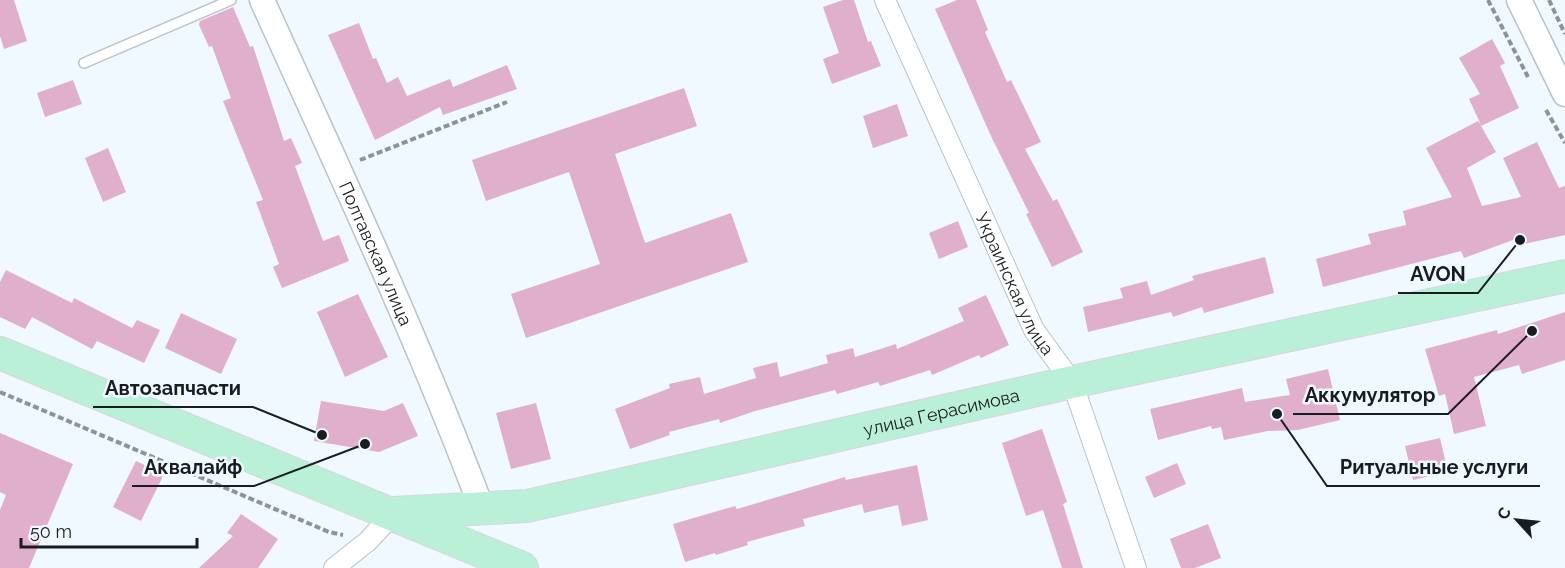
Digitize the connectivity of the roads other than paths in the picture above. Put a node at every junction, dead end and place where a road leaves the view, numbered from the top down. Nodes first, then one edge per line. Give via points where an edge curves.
1 (231, 0) edge
2 (262, 0) edge
3 (885, 0) edge
4 (1519, 0) edge
5 (84, 63) dead end
6 (1565, 94) edge
7 (1565, 276) edge
8 (0, 353) edge
9 (1072, 382) junction
10 (482, 509) junction
11 (394, 513) junction
12 (334, 568) edge
13 (522, 568) edge
14 (1136, 568) edge

1 - 5 lane
2 - 10 street, Полтавская улица via 458,445
3 - 9 street, Украинская улица via 1034,330
4 - 6 street
7 - 9 main road, улица Герасимова
8 - 11 main road
9 - 10 main road, улица Герасимова via 527,506
9 - 14 street, Украинская улица
10 - 11 main road, улица Герасимова
11 - 12 street via 368,541
11 - 13 main road

